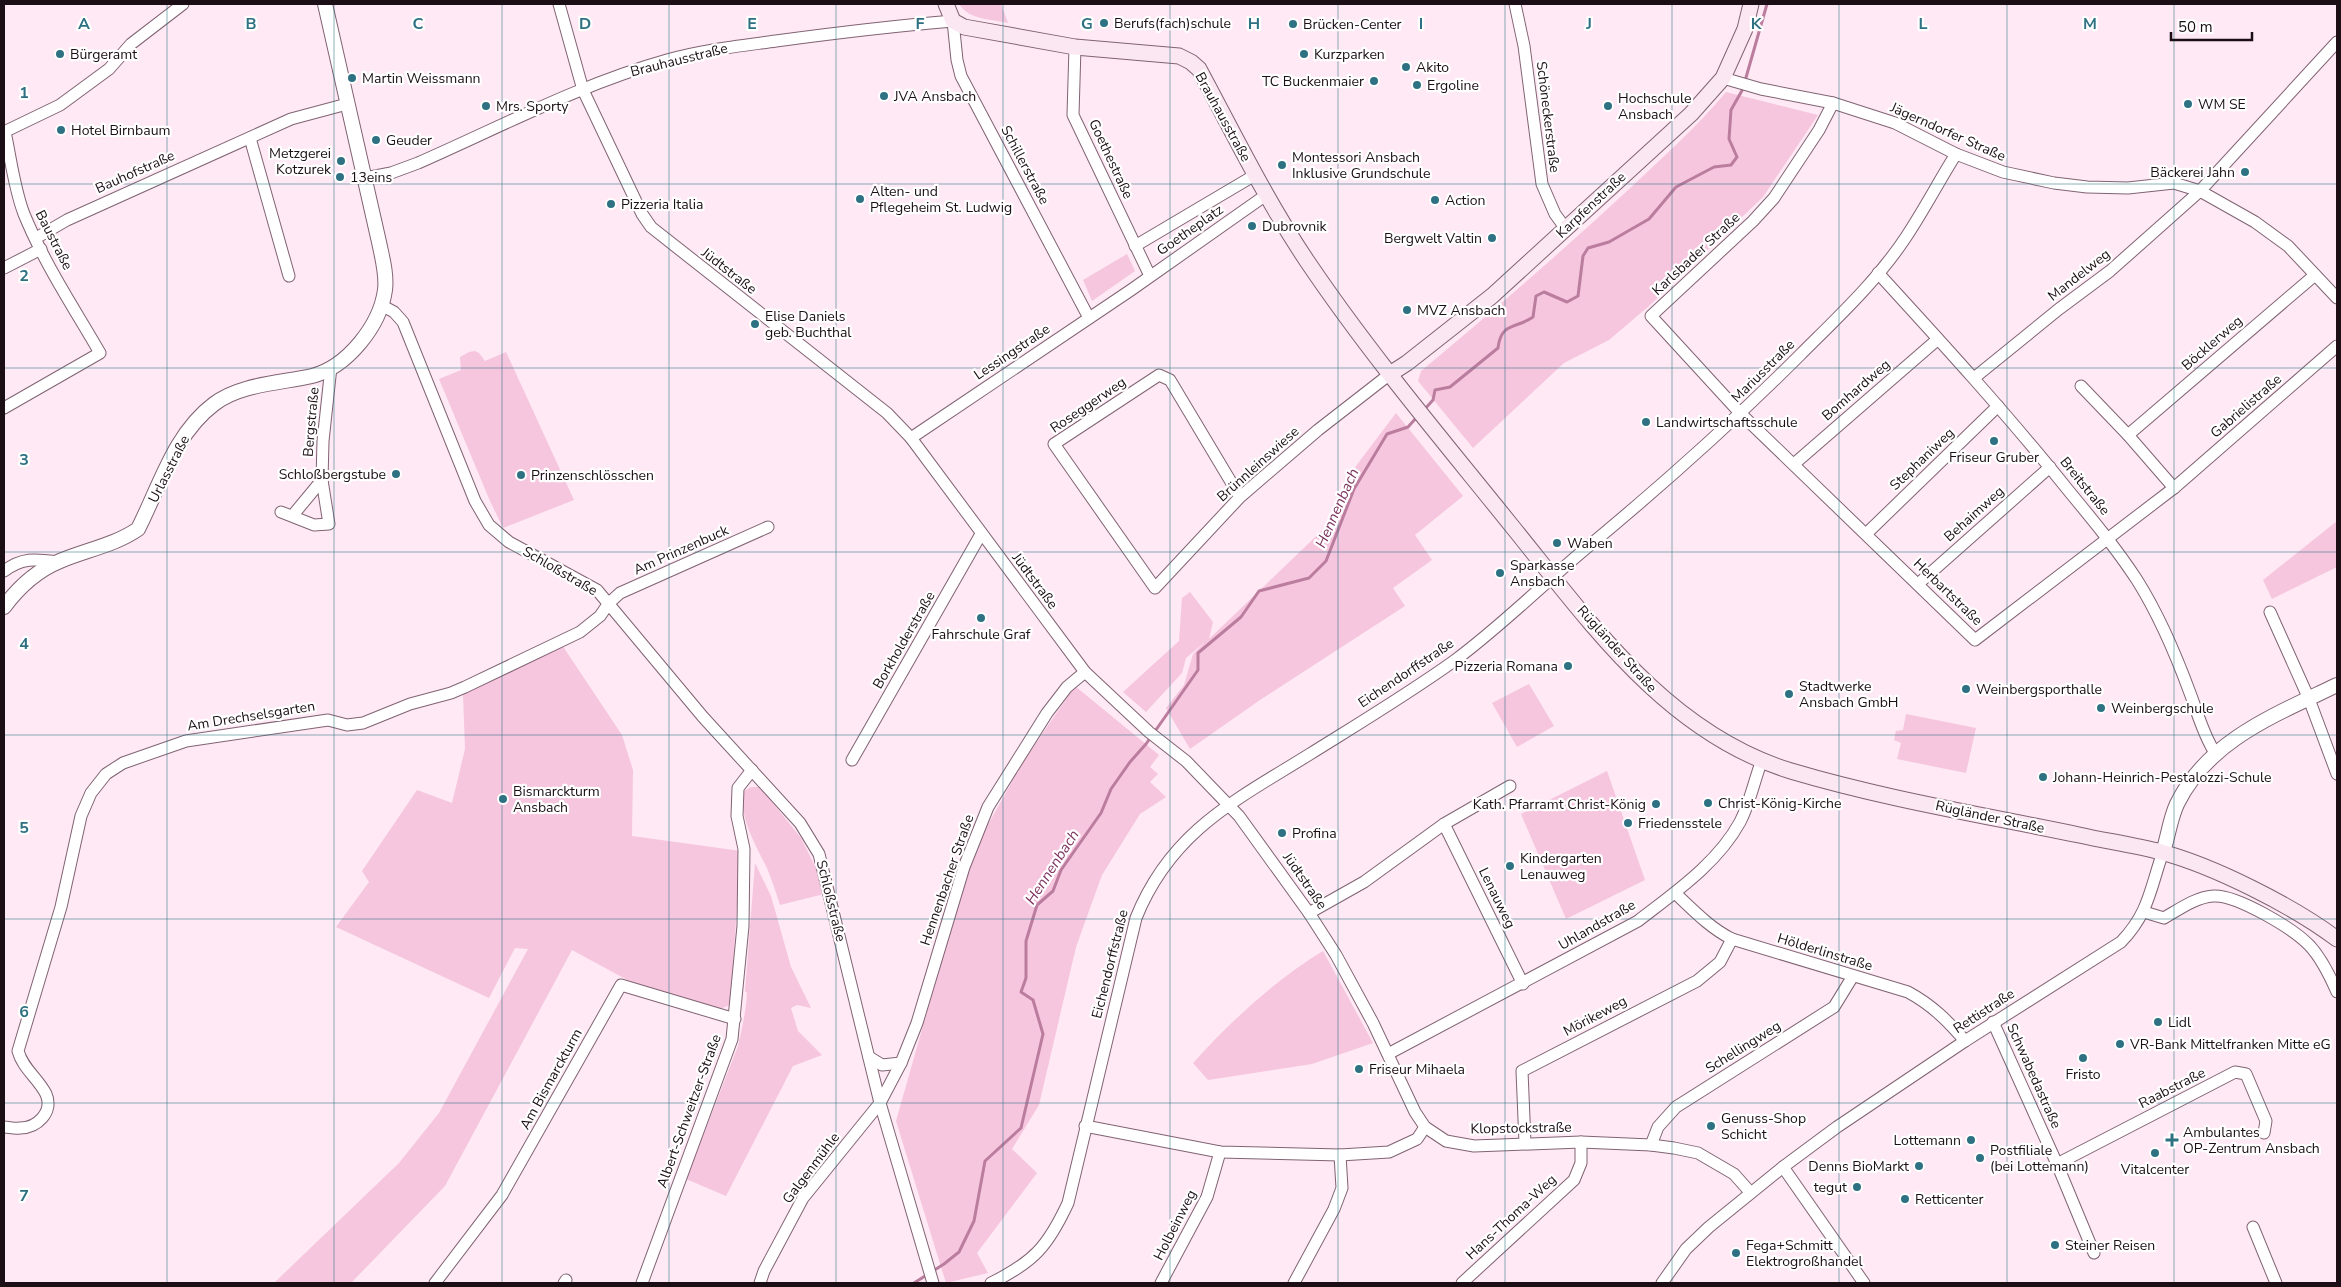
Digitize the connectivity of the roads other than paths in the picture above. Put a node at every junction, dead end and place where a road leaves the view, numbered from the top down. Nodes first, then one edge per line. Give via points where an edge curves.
1 (183, 4) edge
2 (324, 4) edge
3 (559, 4) edge
4 (946, 4) edge
5 (1515, 4) edge
6 (1751, 4) edge
7 (953, 21) junction
8 (2337, 42) edge
9 (1075, 47) junction
10 (1723, 78) junction
11 (583, 90) junction
12 (1833, 103) junction
13 (347, 104) junction
14 (5, 132) edge
15 (250, 138) junction
16 (1956, 154) junction
17 (1255, 175) junction
18 (365, 178) junction
19 (2200, 191) junction
20 (1266, 195) junction
21 (1566, 229) junction
22 (38, 244) junction
23 (1135, 246) junction
24 (4, 268) edge
25 (1878, 273) junction
26 (2315, 274) junction
27 (289, 276) dead end
28 (1150, 276) junction
29 (1131, 290) joint
30 (2337, 298) edge
31 (381, 305) junction
32 (1089, 318) junction
33 (1938, 338) junction
34 (2337, 346) edge
35 (331, 367) junction
36 (1390, 374) junction
37 (1974, 378) junction
38 (2081, 386) dead end
39 (1998, 406) junction
40 (4, 408) edge
41 (1741, 414) junction
42 (2128, 435) junction
43 (911, 438) junction
44 (1794, 464) junction
45 (2050, 467) junction
46 (322, 480) junction
47 (2174, 488) junction
48 (1240, 497) junction
49 (281, 512) dead end
50 (293, 515) junction
51 (768, 526) dead end
52 (981, 534) junction
53 (1866, 534) junction
54 (2107, 538) junction
55 (58, 562) junction
56 (4, 571) edge
57 (1554, 577) junction
58 (1918, 584) junction
59 (1155, 588) joint
60 (609, 603) junction
61 (4, 607) edge
62 (2270, 612) dead end
63 (1085, 672) junction
64 (2337, 685) edge
65 (2309, 699) junction
66 (2215, 752) junction
67 (852, 760) dead end
68 (1762, 760) junction
69 (752, 770) junction
70 (2337, 774) edge
71 (1510, 786) dead end
72 (1228, 804) junction
73 (1444, 824) junction
74 (2163, 852) junction
75 (1675, 893) junction
76 (2144, 912) junction
77 (1309, 913) junction
78 (1732, 939) junction
79 (2337, 939) edge
80 (1853, 976) junction
81 (1523, 984) junction
82 (2337, 992) edge
83 (735, 1019) junction
84 (1993, 1022) junction
85 (1965, 1041) junction
86 (1388, 1054) junction
87 (869, 1058) junction
88 (901, 1063) junction
89 (880, 1103) junction
90 (1085, 1126) junction
91 (4, 1127) edge
92 (1425, 1127) junction
93 (2264, 1133) dead end
94 (1581, 1142) junction
95 (1525, 1143) junction
96 (1651, 1145) junction
97 (1220, 1152) junction
98 (1340, 1155) junction
99 (2057, 1164) junction
100 (1783, 1166) junction
101 (1750, 1192) junction
102 (2253, 1227) dead end
103 (2094, 1253) dead end
104 (932, 1281) edge
105 (435, 1283) edge
106 (642, 1283) edge
107 (760, 1283) edge
108 (991, 1283) edge
109 (1161, 1283) edge
110 (1294, 1283) edge
111 (1462, 1283) edge
112 (1662, 1283) edge
113 (1864, 1283) edge
114 (2276, 1283) edge

1 - 14 street via 131,44 109,68 60,104
2 - 13 street
3 - 11 street, Jüdtstraße
4 - 7 main road
5 - 21 street, Schöneckerstraße via 1524,46 1542,184 1555,214
6 - 10 main road, Karpfenstraße via 1745,29
7 - 9 main road, Brauhausstraße via 964,28
7 - 11 street, Brauhausstraße via 734,47 670,59
7 - 32 street, Schillerstraße via 961,76
8 - 19 street
9 - 17 main road, Brauhausstraße via 1179,56 1192,62
9 - 23 street, Goethestraße via 1073,115
10 - 12 street, Jägerndorfer Straße
10 - 21 main road, Karpfenstraße via 1691,114
11 - 18 street, Brauhausstraße via 418,163 392,173
11 - 43 street, Jüdtstraße via 651,227 887,413
12 - 16 street, Jägerndorfer Straße via 1895,123
12 - 41 street, Karlsbader Straße via 1774,198 1651,316
13 - 15 street, Bauhofstraße via 291,119
13 - 18 street
14 - 22 street, Baustraße via 16,188
15 - 22 street, Bauhofstraße via 67,220
15 - 27 street
16 - 19 street, Jägerndorfer Straße via 2003,172 2054,183 2128,188 2174,183
16 - 25 street, Mariusstraße via 1906,237
17 - 20 main road, Brauhausstraße
17 - 23 street, Goetheplatz
18 - 31 street via 385,278
19 - 26 street, Jägerndorfer Straße via 2288,246
19 - 37 street, Mandelweg via 2110,271
20 - 28 street, Goetheplatz
20 - 36 main road, Brauhausstraße via 1307,261
21 - 36 main road, Karpfenstraße via 1492,296 1408,364
22 - 24 street, Bauhofstraße
22 - 40 street, Baustraße via 100,353
23 - 28 street, Goethestraße
25 - 33 street, Breitstraße
25 - 41 street, Mariusstraße via 1836,320
26 - 30 street, Jägerndorfer Straße
26 - 42 street, Böcklerweg
28 - 29 street, Goetheplatz
29 - 32 street, Lessingstraße
31 - 35 street, Urlasstraße via 362,340
31 - 60 street, Schloßstraße via 403,322 475,501 489,525 509,542 597,590
32 - 43 street, Lessingstraße
33 - 37 street, Breitstraße
33 - 44 street, Bomhardweg
34 - 47 street, Gabrielistraße
35 - 46 street, Bergstraße
35 - 55 street, Urlasstraße via 315,375 237,392 216,402 197,418 177,446 138,529 126,537
36 - 48 street, Brünnleinswiese
36 - 57 main road, Rügländer Straße
37 - 39 street, Breitstraße
38 - 42 street
39 - 45 street, Breitstraße
39 - 53 street, Stephaniweg
41 - 44 street, Herbartstraße
41 - 57 street, Mariusstraße
42 - 47 street
43 - 52 street, Jüdtstraße
44 - 53 street, Herbartstraße
45 - 54 street, Breitstraße
45 - 58 street, Behaimweg
46 - 50 street
46 - 50 street, Bergstraße via 329,524 314,524
47 - 54 street, Herbartstraße
48 - 59 street, Brünnleinswiese
48 - 59 street, Roseggerweg via 1170,380 1160,375 1054,444
49 - 50 street, Bergstraße
51 - 60 street, Am Prinzenbuck via 620,593
52 - 63 street, Jüdtstraße
52 - 67 street, Borkholderstraße
53 - 58 street, Herbartstraße
54 - 58 street, Herbartstraße via 1975,640
54 - 66 street, Breitstraße via 2137,580 2164,631 2204,735
55 - 56 street via 33,559 16,562
55 - 61 street, Urlasstraße via 14,593
57 - 68 main road, Rügländer Straße via 1636,673 1663,699 1717,739
57 - 72 street, Eichendorffstraße via 1454,660
60 - 69 street, Schloßstraße via 703,717
60 - 91 street, Am Drechselsgarten via 600,616 580,632 451,693 410,704 363,723 328,720 186,741 123,763 106,774 91,793 81,816 61,907 18,1051 21,1063 46,1094 47,1111 32,1126
62 - 65 street
63 - 72 street, Jüdtstraße via 1186,761
63 - 88 street, Hennenbacher Straße via 1047,713 988,808 970,848 917,1023
64 - 65 street
65 - 66 street via 2248,729
65 - 70 street
66 - 74 street via 2176,805
68 - 74 main road, Rügländer Straße via 1786,770 1869,792
68 - 75 street, Uhlandstraße via 1740,822 1725,845
69 - 83 street, Albert-Schweitzer-Straße via 738,788 737,816 744,849 743,926
69 - 87 street, Schloßstraße via 800,823 819,854
71 - 73 street
72 - 77 street, Jüdtstraße
72 - 90 street, Eichendorffstraße via 1176,850 1148,890 1140,908
73 - 77 street via 1364,882
73 - 81 street, Lenauweg
74 - 76 street, Rettistraße
74 - 79 main road, Rügländer Straße via 2274,900
75 - 78 street, Hölderlinstraße via 1701,918
75 - 81 street, Uhlandstraße via 1638,921
76 - 82 street via 2164,918 2205,897 2224,897 2259,911 2310,946
76 - 84 street, Rettistraße via 2121,942
77 - 86 street, Jüdtstraße via 1340,962
78 - 80 street, Hölderlinstraße
78 - 95 street, Mörikeweg via 1720,962 1697,981 1522,1071
80 - 85 street, Hölderlinstraße via 1908,992 1927,1002
80 - 96 street, Schellingweg via 1834,1007 1676,1107 1658,1127
81 - 86 street, Uhlandstraße
83 - 105 street, Am Bismarckturm via 621,985 502,1196
83 - 106 street, Albert-Schweitzer-Straße via 732,1039
84 - 85 street, Rettistraße
84 - 99 street, Schwabedastraße
85 - 100 street, Rettistraße
86 - 92 street, Jüdtstraße
87 - 88 street via 882,1065
87 - 89 street, Schloßstraße
88 - 89 street, Hennenbacher Straße
89 - 104 street
89 - 107 street, Galgenmühle via 803,1198
90 - 97 street
90 - 108 street, Eichendorffstraße via 1068,1203 1054,1233 1024,1264
92 - 95 street, Klopstockstraße via 1446,1141 1474,1146
92 - 98 street via 1418,1139 1388,1152
93 - 99 street, Raabstraße via 2266,1121 2246,1074 2235,1072
94 - 95 street, Klopstockstraße
94 - 96 street, Klopstockstraße
94 - 111 street, Hans-Thoma-Weg via 1581,1163 1574,1180
96 - 101 street, Klopstockstraße via 1698,1153 1734,1174
97 - 98 street
97 - 109 street, Holbeinweg via 1207,1197
98 - 110 street via 1342,1188
99 - 103 street, Schwabedastraße
100 - 101 street, Rettistraße
100 - 113 street
101 - 112 street, Rettistraße via 1686,1249
102 - 114 street

